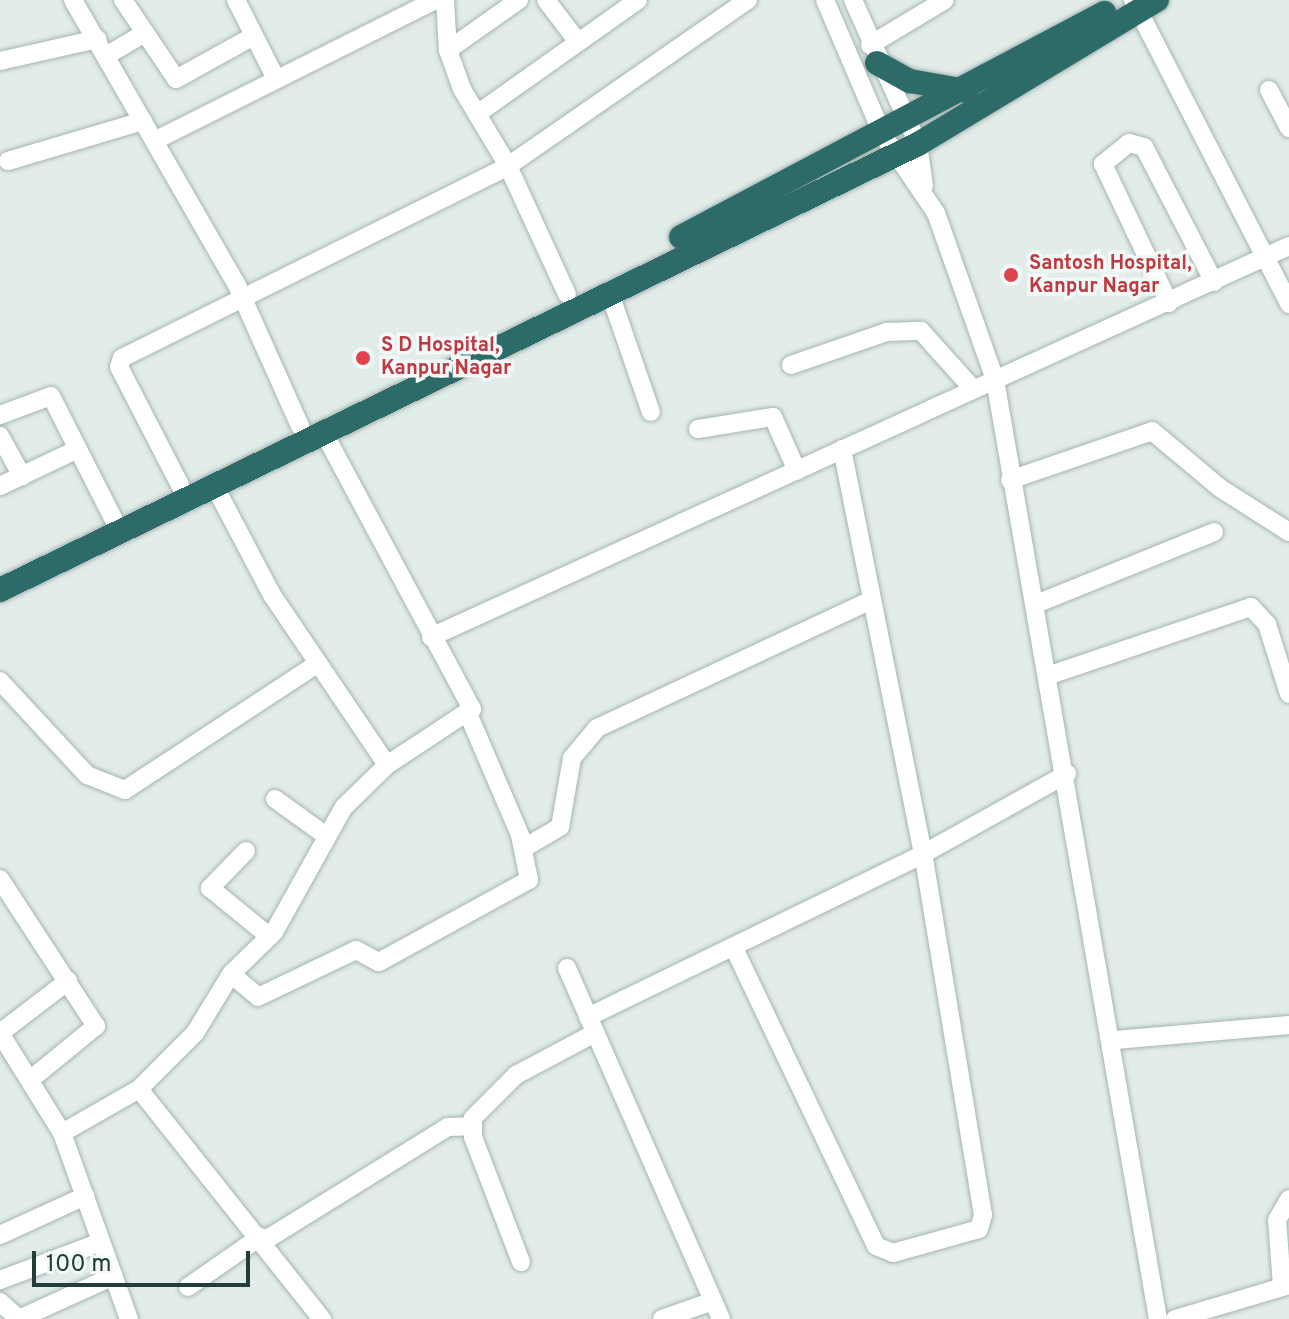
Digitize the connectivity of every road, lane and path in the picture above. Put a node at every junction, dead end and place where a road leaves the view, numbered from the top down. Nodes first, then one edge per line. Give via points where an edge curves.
1 (73, 0) edge
2 (123, 0) edge
3 (236, 0) edge
4 (435, 0) edge
5 (445, 0) edge
6 (519, 0) edge
7 (546, 0) edge
8 (638, 0) edge
9 (748, 0) edge
10 (825, 0) edge
11 (853, 0) edge
12 (945, 0) edge
13 (1139, 3) edge
14 (145, 33) junction
15 (254, 36) junction
16 (98, 39) junction
17 (578, 42) junction
18 (448, 50) junction
19 (109, 54) junction
20 (873, 54) junction
21 (0, 61) edge
22 (276, 79) junction
23 (1269, 90) dead end
24 (966, 91) junction
25 (477, 114) junction
26 (143, 121) junction
27 (906, 123) junction
28 (1289, 128) edge
29 (156, 140) junction
30 (918, 144) junction
31 (890, 145) junction
32 (8, 161) dead end
33 (508, 166) junction
34 (924, 186) junction
35 (1289, 246) edge
36 (1265, 259) junction
37 (1214, 282) junction
38 (609, 291) junction
39 (567, 294) junction
40 (243, 299) junction
41 (1169, 303) junction
42 (1289, 304) edge
43 (791, 365) dead end
44 (995, 380) junction
45 (973, 389) junction
46 (651, 412) dead end
47 (0, 415) edge
48 (300, 426) junction
49 (698, 429) dead end
50 (324, 433) junction
51 (0, 436) edge
52 (78, 449) junction
53 (842, 449) junction
54 (797, 471) junction
55 (22, 476) junction
56 (1010, 480) junction
57 (180, 485) junction
58 (214, 485) junction
59 (0, 486) edge
60 (113, 518) junction
61 (1214, 532) dead end
62 (1289, 532) edge
63 (0, 572) edge
64 (0, 590) edge
65 (872, 600) junction
66 (1036, 604) junction
67 (431, 637) junction
68 (318, 663) junction
69 (1050, 675) junction
70 (0, 681) edge
71 (1289, 694) edge
72 (469, 716) junction
73 (387, 765) junction
74 (1067, 774) junction
75 (275, 799) dead end
76 (325, 835) junction
77 (524, 848) junction
78 (246, 851) dead end
79 (923, 854) junction
80 (0, 879) edge
81 (270, 937) junction
82 (734, 948) junction
83 (567, 968) dead end
84 (231, 974) junction
85 (68, 981) junction
86 (592, 1025) junction
87 (1289, 1025) edge
88 (0, 1033) edge
89 (1115, 1040) junction
90 (30, 1080) junction
91 (139, 1089) junction
92 (471, 1126) junction
93 (62, 1133) junction
94 (85, 1196) junction
95 (1289, 1199) edge
96 (0, 1235) edge
97 (262, 1239) junction
98 (101, 1242) junction
99 (888, 1253) junction
100 (866, 1260) dead end
101 (521, 1262) dead end
102 (114, 1276) junction
103 (0, 1280) edge
104 (1286, 1286) edge
105 (188, 1287) dead end
106 (713, 1301) junction
107 (1, 1305) edge
108 (19, 1319) edge
109 (129, 1319) edge
110 (322, 1319) edge
111 (662, 1319) edge
112 (721, 1319) edge
113 (1158, 1319) edge
114 (1175, 1319) edge

1 - 16 street
2 - 14 street
3 - 15 street
4 - 22 street
5 - 18 street
6 - 18 street
7 - 17 street
8 - 17 street
9 - 33 street
10 - 31 street
11 - 20 street
12 - 20 street
13 - 24 highway
13 - 30 highway
13 - 36 street
14 - 15 street via 176,79
14 - 19 street
15 - 22 street
16 - 19 street
16 - 21 street
17 - 25 street
18 - 25 street
19 - 26 street
20 - 24 highway via 910,81
20 - 27 street
22 - 29 street
23 - 28 street
24 - 27 highway
25 - 33 street
26 - 29 street
26 - 32 street
27 - 30 street
27 - 31 highway
29 - 40 street
30 - 31 highway
30 - 34 street
31 - 34 street
31 - 38 highway
31 - 39 highway
33 - 39 street
33 - 40 street
34 - 44 street
35 - 36 street
36 - 37 street
36 - 42 street
37 - 41 street
37 - 41 street via 1144,147 1129,143 1103,164
38 - 46 street
38 - 50 highway
39 - 48 highway
40 - 48 street
40 - 57 street via 119,361
41 - 44 street
43 - 45 street via 887,332 921,331
44 - 45 street
44 - 56 street
45 - 53 street
47 - 52 street via 47,394
48 - 57 highway
49 - 54 street via 773,417
50 - 58 highway
50 - 67 street
51 - 55 street
52 - 55 street
52 - 60 street
53 - 54 street
53 - 65 street
54 - 67 street
55 - 59 street
56 - 62 street via 1152,431 1220,488
56 - 66 street
57 - 60 highway
58 - 64 highway
58 - 68 street
60 - 63 highway
61 - 66 street
65 - 77 street via 597,728 572,758 560,827
65 - 79 street
66 - 69 street
67 - 72 street via 472,704
68 - 70 street via 125,790 87,775
68 - 73 street
69 - 71 street via 1251,607 1267,624
69 - 74 street
72 - 73 street
72 - 77 street
73 - 76 street
74 - 79 street
74 - 89 street
75 - 76 street
76 - 81 street
77 - 84 street via 529,880 379,962 356,950 258,997
78 - 81 street via 210,888
79 - 82 street
79 - 99 street via 983,1222 974,1232
80 - 85 street
81 - 84 street
82 - 86 street
82 - 99 street via 866,1229
83 - 86 street
84 - 91 street via 211,1015
85 - 88 street
85 - 90 street via 95,1034
86 - 92 street via 516,1075
86 - 106 street
87 - 89 street
88 - 90 street
89 - 113 street
90 - 93 street
91 - 93 street
91 - 97 street
92 - 97 street via 448,1127
92 - 101 street
93 - 94 street
94 - 96 street
94 - 98 street
95 - 104 street via 1277,1220
97 - 105 street
97 - 110 street
98 - 102 street
98 - 103 street
99 - 100 street
102 - 108 street
102 - 109 street
104 - 114 street
106 - 111 street
106 - 112 street
107 - 108 street

